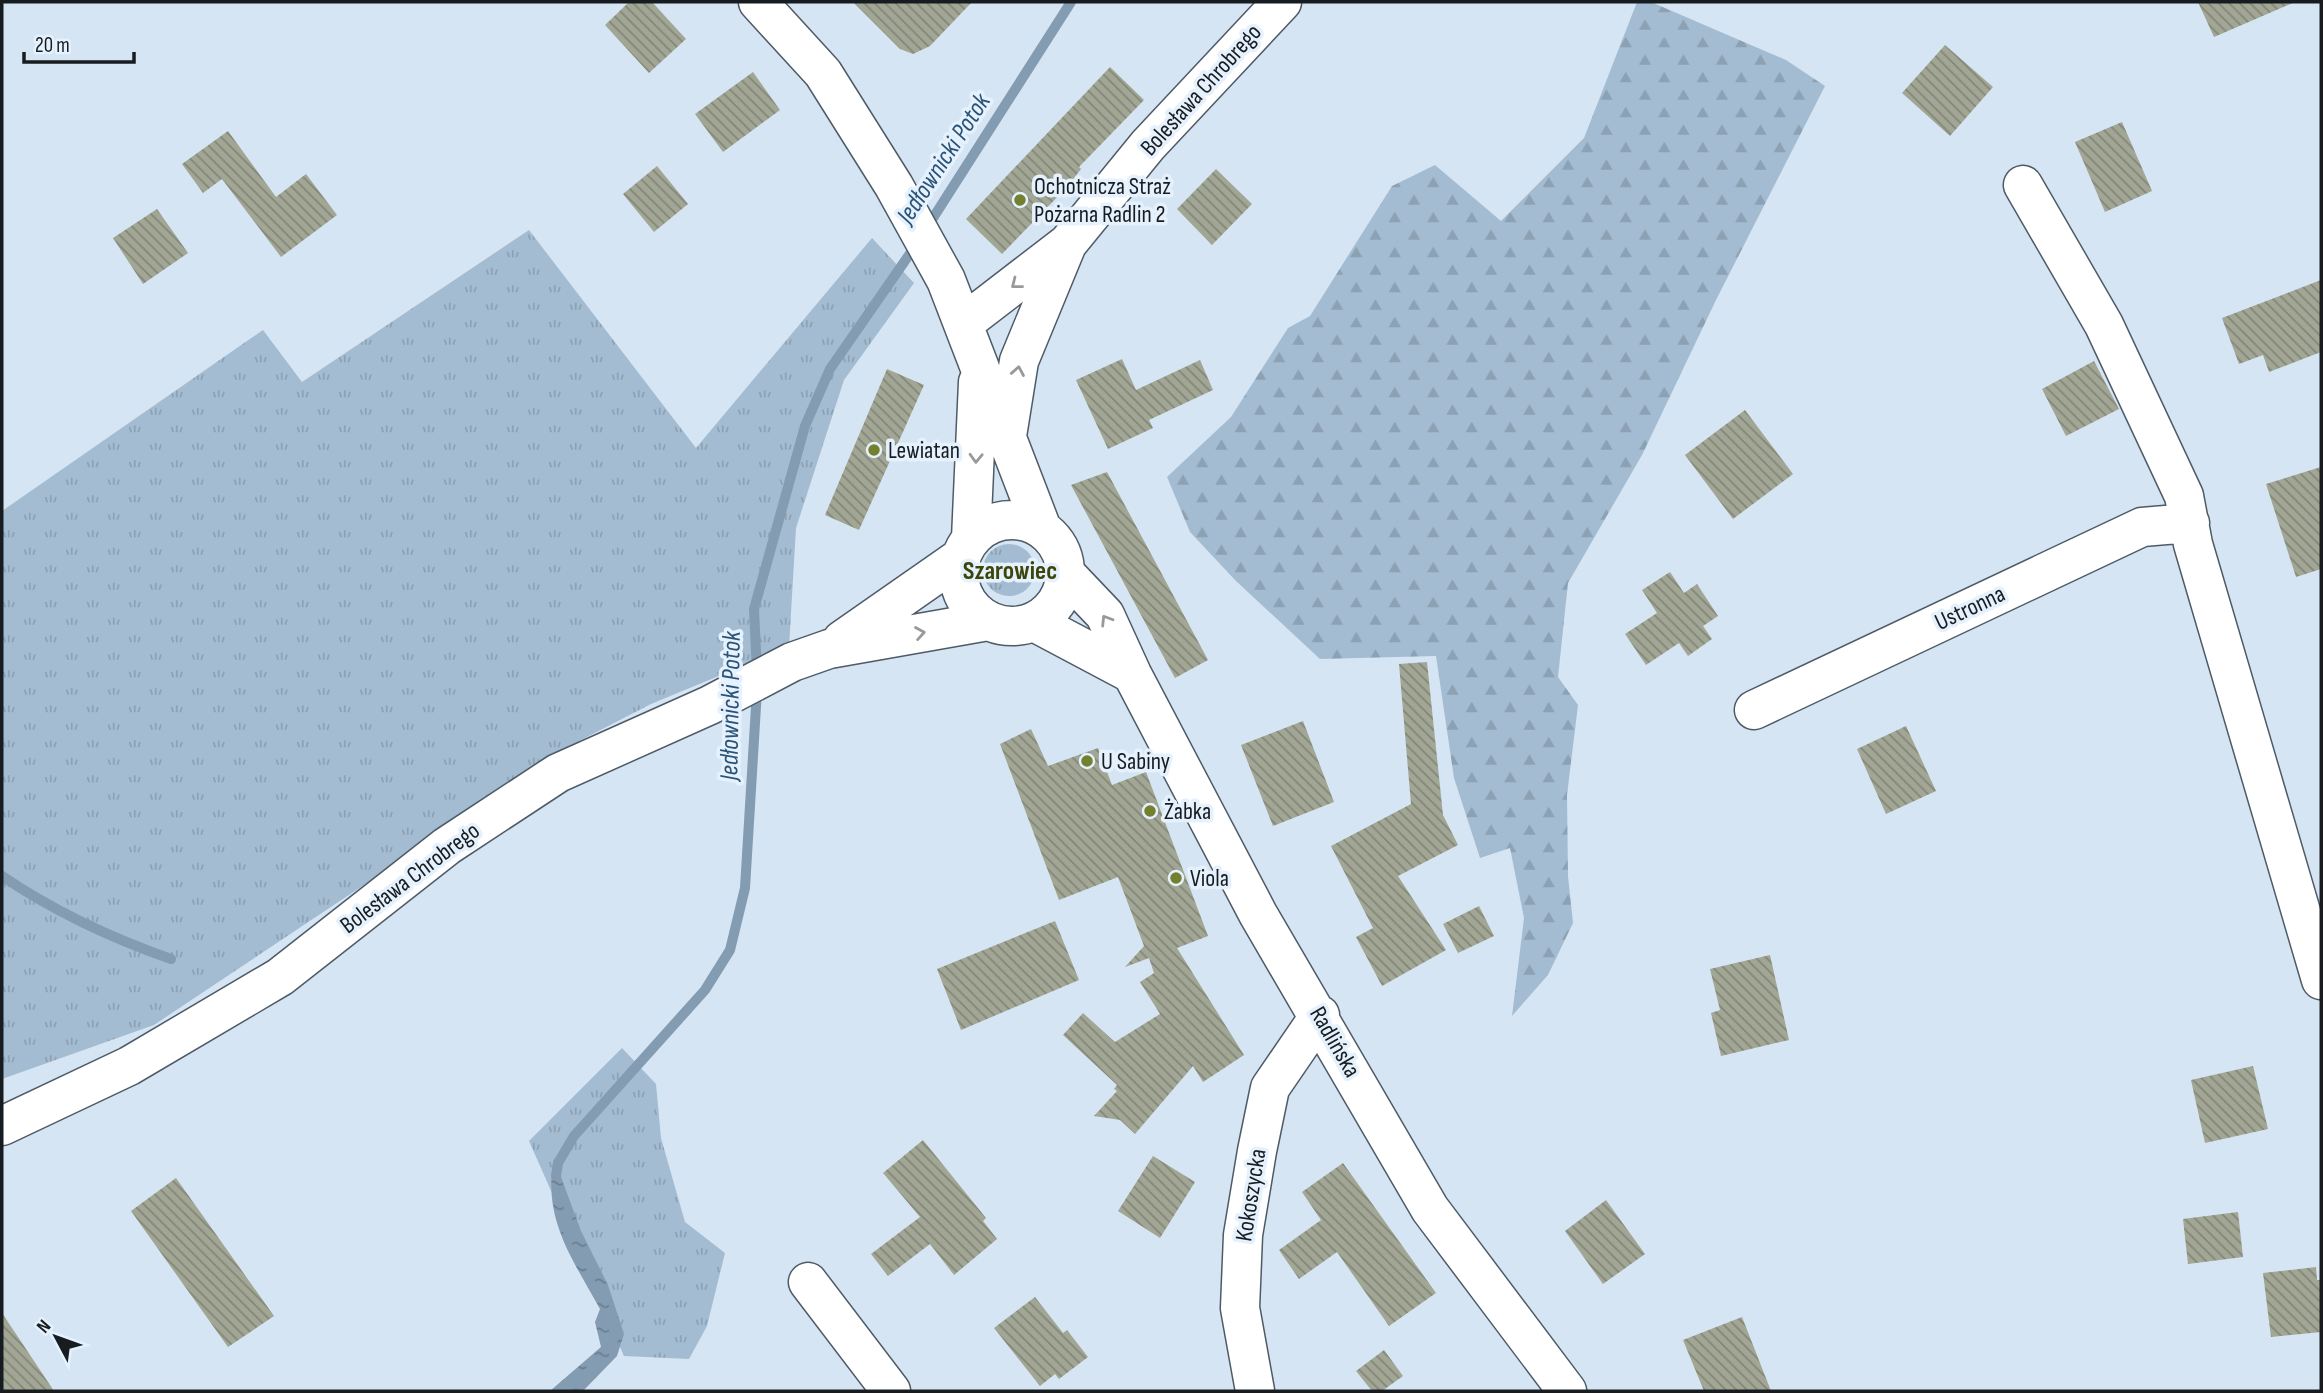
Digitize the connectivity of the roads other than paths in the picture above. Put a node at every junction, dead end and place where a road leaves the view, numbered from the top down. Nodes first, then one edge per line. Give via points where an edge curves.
1 (758, 2) edge
2 (1282, 2) edge
3 (2023, 185) dead end
4 (1068, 243) junction
5 (964, 323) junction
6 (978, 366) junction
7 (1007, 438) junction
8 (2190, 523) junction
9 (1042, 528) junction
10 (966, 548) junction
11 (1066, 574) junction
12 (988, 621) junction
13 (1034, 622) junction
14 (829, 649) junction
15 (1132, 674) junction
16 (1754, 710) dead end
17 (2321, 980) edge
18 (1320, 1015) junction
19 (2, 1126) edge
20 (808, 1282) dead end
21 (891, 1391) edge
22 (1255, 1391) edge
23 (1567, 1391) edge

1 - 5 street via 823,73 894,186 946,280
2 - 4 street, Bolesława Chrobrego via 1149,145
3 - 8 street via 2105,325 2184,496
4 -> 5 street, Bolesława Chrobrego
7 -> 4 street, Bolesława Chrobrego via 1019,361
5 - 6 street
6 - 7 street
6 -> 10 street
7 - 9 street
8 - 16 street, Ustronna via 2142,527
8 - 17 street
9 - 10 street via 1013,520 997,522
9 - 11 street via 1063,556
10 - 12 street via 959,572 963,594
10 - 14 street, Bolesława Chrobrego
11 - 13 street via 1057,603
15 -> 11 street, Radlińska via 1105,615
12 - 13 street via 1019,627
14 -> 12 street, Bolesława Chrobrego
13 - 15 street
14 - 19 street, Bolesława Chrobrego via 792,662 710,705 558,773 447,846 280,977 130,1066
15 - 18 street, Radlińska via 1258,914
18 - 22 street, Kokoszycka via 1270,1088 1257,1151 1244,1236 1240,1308
18 - 23 street, Radlińska via 1430,1209
20 - 21 street

